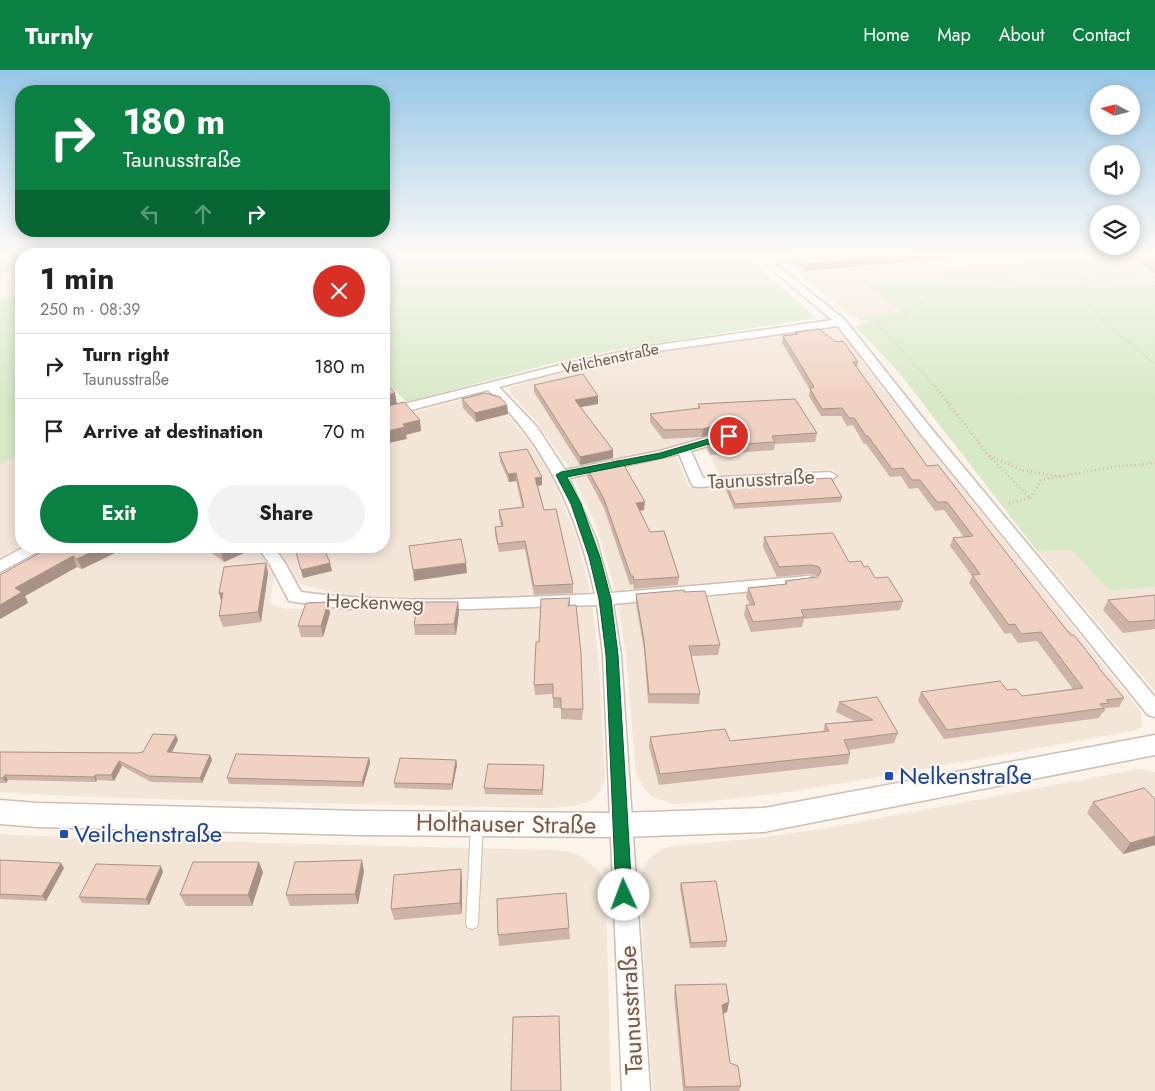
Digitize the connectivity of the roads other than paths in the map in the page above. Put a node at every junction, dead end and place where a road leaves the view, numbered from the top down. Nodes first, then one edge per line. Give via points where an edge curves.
1 (817, 303) edge
2 (841, 322) junction
3 (490, 385) junction
4 (390, 411) edge
5 (729, 436) edge
6 (684, 450) junction
7 (561, 475) junction
8 (830, 476) edge
9 (25, 553) edge
10 (270, 553) edge
11 (0, 567) edge
12 (809, 581) edge
13 (605, 599) junction
14 (1155, 710) edge
15 (1155, 745) edge
16 (0, 812) edge
17 (477, 824) junction
18 (621, 826) junction
19 (472, 923) dead end
20 (636, 1091) edge

1 - 2 street
2 - 3 street, Veilchenstraße via 644,350
2 - 14 street
3 - 4 street, Veilchenstraße
3 - 7 street, Taunusstraße via 521,415
5 - 6 street, Taunusstraße
6 - 7 street, Taunusstraße
6 - 8 street, Taunusstraße via 698,483
7 - 13 street, Taunusstraße via 576,504
9 - 11 street
10 - 13 street, Heckenweg via 295,597 347,604
12 - 13 street
13 - 18 street, Taunusstraße via 612,655
15 - 18 street, Holthauser Straße via 764,820
16 - 17 street, Holthauser Straße
17 - 18 street, Holthauser Straße
17 - 19 lane
18 - 20 street, Taunusstraße

